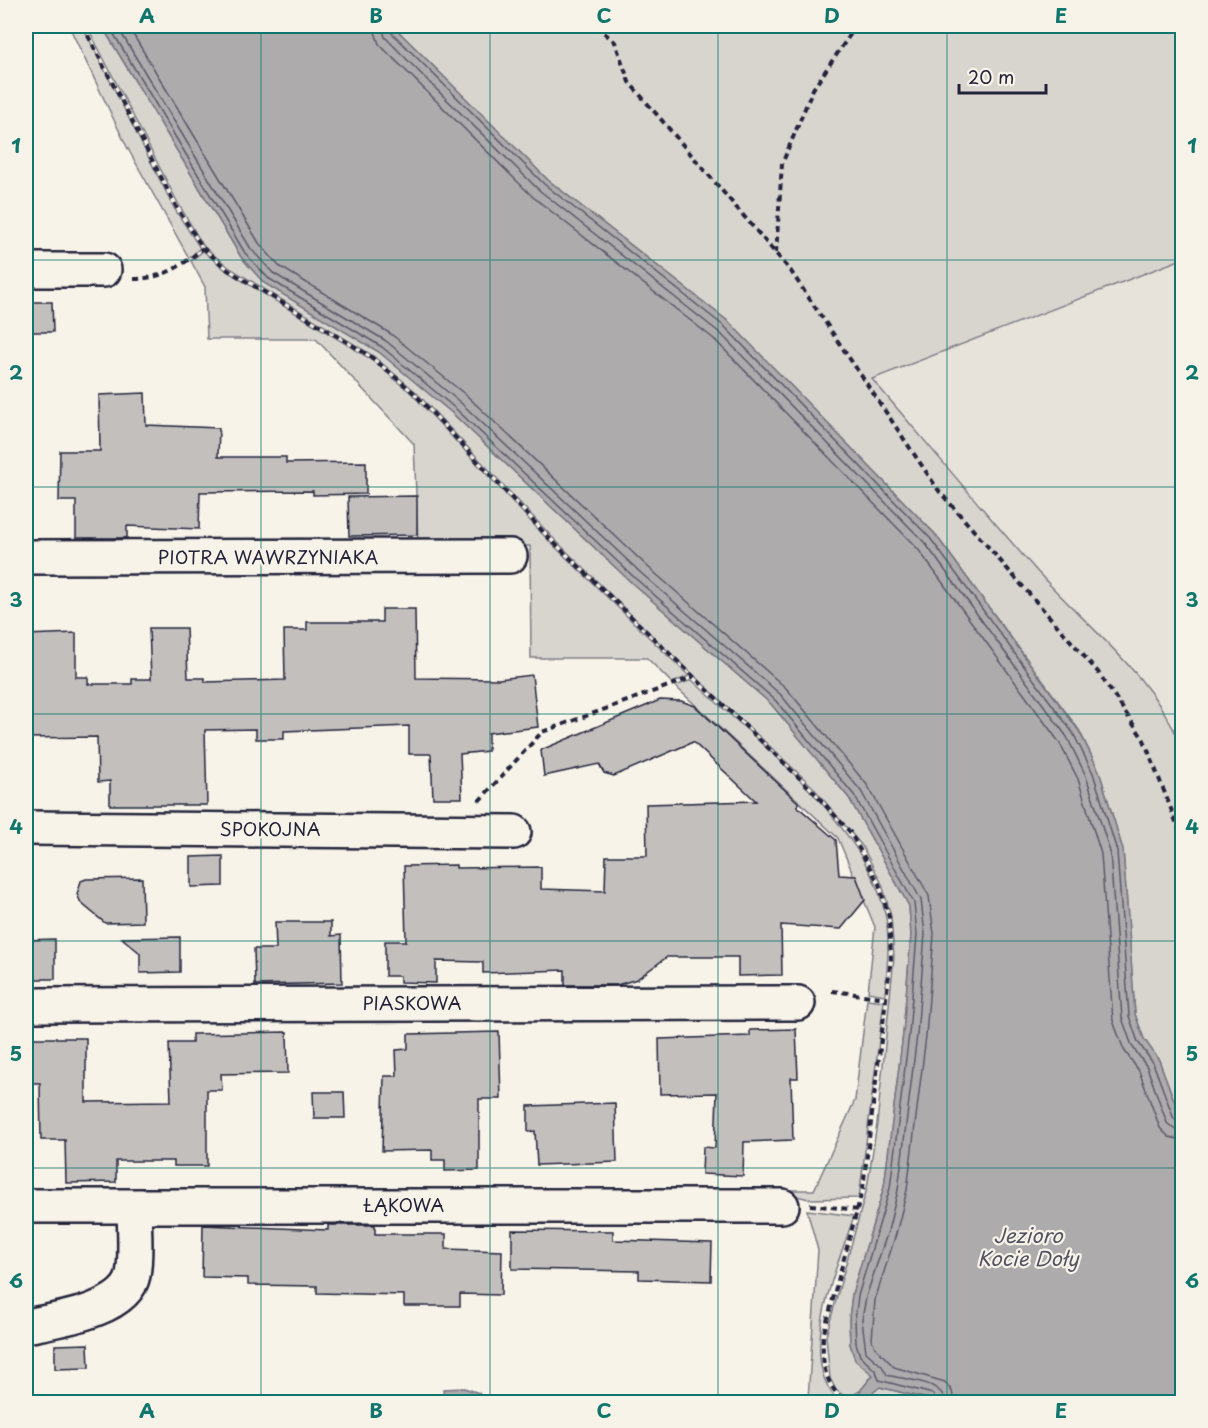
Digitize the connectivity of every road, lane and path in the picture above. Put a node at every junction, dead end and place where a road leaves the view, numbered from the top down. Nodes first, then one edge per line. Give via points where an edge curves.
1 (83, 26) edge
2 (596, 26) edge
3 (856, 26) edge
4 (202, 248) junction
5 (776, 254) junction
6 (26, 270) edge
7 (115, 274) joint
8 (510, 556) dead end
9 (26, 557) edge
10 (693, 678) junction
11 (26, 828) edge
12 (477, 831) junction
13 (514, 832) dead end
14 (1182, 837) edge
15 (832, 991) dead end
16 (887, 998) junction
17 (798, 1003) dead end
18 (26, 1005) edge
19 (795, 1205) joint
20 (26, 1206) edge
21 (134, 1206) junction
22 (859, 1210) junction
23 (26, 1326) edge
24 (844, 1402) edge

1 - 4 path via 177,208
2 - 5 path via 615,42 629,82
3 - 5 path via 813,89 782,164
4 - 7 path via 181,267 161,276
4 - 10 path via 228,270 362,350 392,374 549,538
5 - 14 path via 939,491 1098,672 1144,740
6 - 7 street
8 - 9 street, PIOTRA WAWRZYNIAKA
10 - 12 path via 542,732 476,804
10 - 16 path via 810,788 850,832 879,884 889,917 891,958
11 - 12 street, SPOKOJNA
12 - 13 street, SPOKOJNA
15 - 16 path
16 - 22 path
17 - 18 street, PIASKOWA
19 - 21 street, ŁĄKOWA
19 - 22 path
20 - 21 street, ŁĄKOWA
21 - 23 street via 133,1277 126,1290 94,1310
22 - 24 path via 823,1336 826,1379

